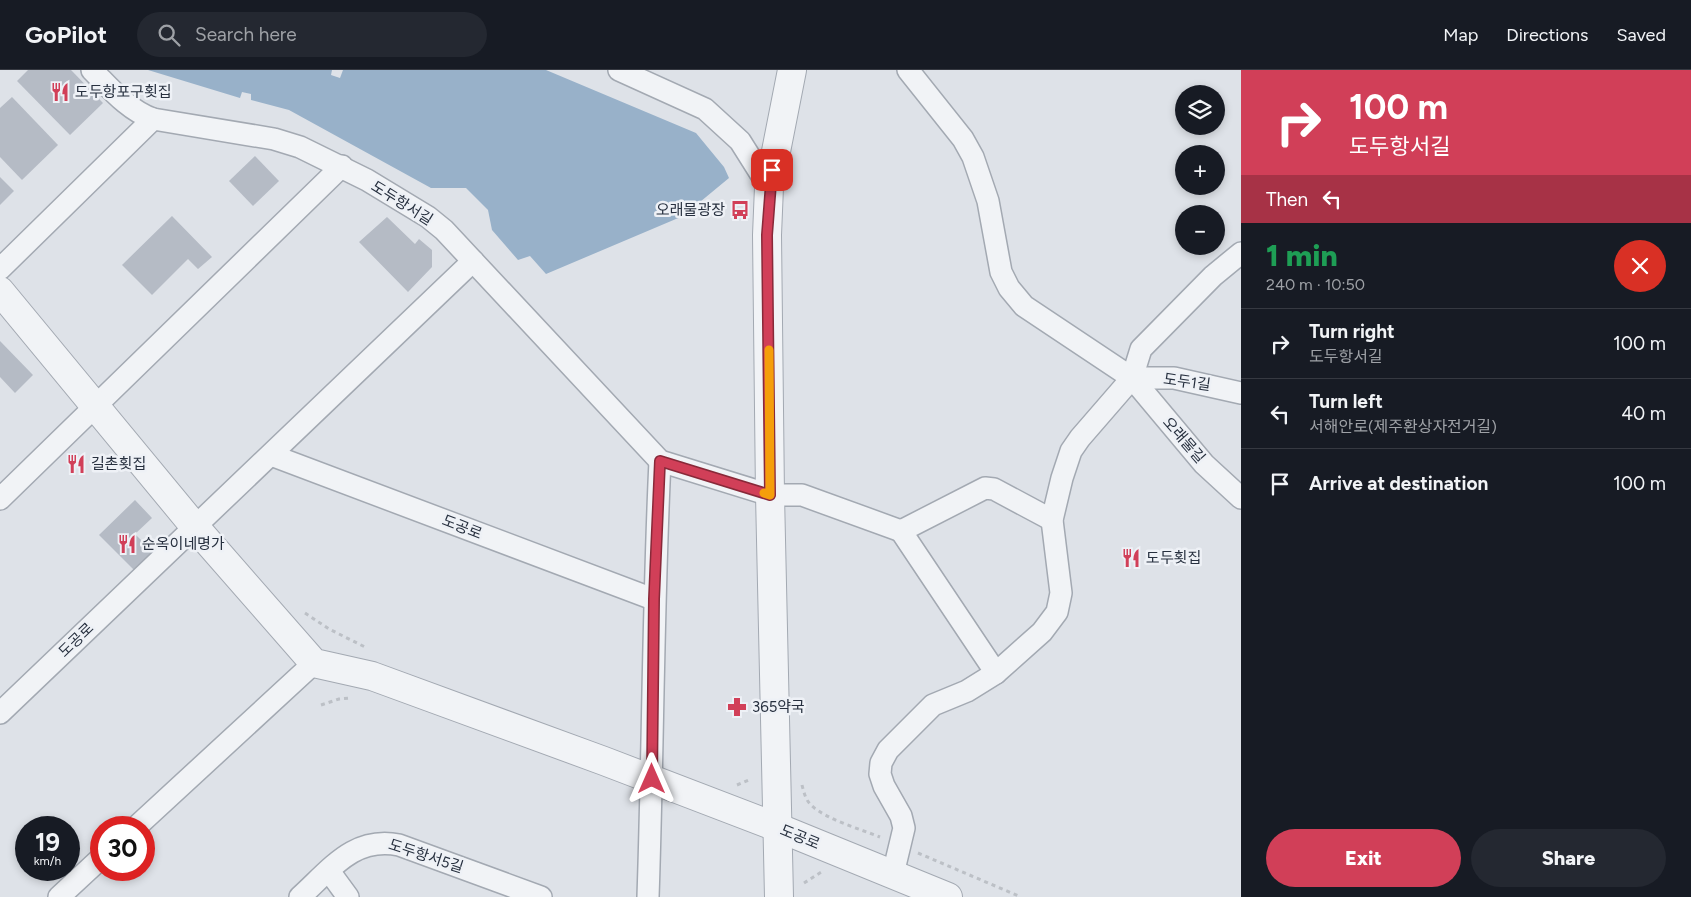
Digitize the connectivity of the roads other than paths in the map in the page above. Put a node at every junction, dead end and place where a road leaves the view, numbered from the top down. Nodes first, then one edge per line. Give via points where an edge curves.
1 (92, 70) edge
2 (619, 70) edge
3 (792, 70) edge
4 (908, 70) edge
5 (153, 119) junction
6 (342, 166) junction
7 (770, 187) junction
8 (1241, 253) edge
9 (473, 262) junction
10 (0, 270) edge
11 (0, 291) edge
12 (1132, 378) junction
13 (1241, 393) edge
14 (95, 407) junction
15 (271, 455) junction
16 (660, 461) junction
17 (770, 495) junction
18 (1241, 498) edge
19 (0, 499) edge
20 (1052, 520) junction
21 (195, 527) junction
22 (901, 531) junction
23 (654, 599) junction
24 (314, 663) junction
25 (996, 673) junction
26 (0, 713) edge
27 (652, 779) junction
28 (148, 816) edge
29 (779, 828) junction
30 (90, 868) edge
31 (329, 871) junction
32 (893, 874) junction
33 (791, 894) edge
34 (537, 896) edge
35 (59, 897) edge
36 (300, 897) edge
37 (348, 897) edge
38 (648, 897) edge
39 (948, 897) edge

1 - 5 street, 도두항서길 via 128,105
2 - 7 street via 705,109 740,141
3 - 7 street
4 - 12 street, 오래물길 via 963,139 973,157 988,201 1001,272 1009,288 1024,306
5 - 6 street, 도두항서길 via 274,139
5 - 10 street
6 - 9 street, 도두항서길 via 428,217
6 - 14 street
7 - 17 street via 767,235
8 - 12 street via 1213,276 1141,349
9 - 15 street, 도공로
9 - 16 street, 도두항서길
11 - 14 street
12 - 13 street, 도두1길 via 1174,378
12 - 18 street, 오래물길 via 1204,464
12 - 20 street via 1071,451
14 - 19 street
14 - 21 street
15 - 21 street, 도공로
15 - 23 street, 도공로
16 - 17 street, 도두항서길
16 - 23 street
17 - 22 street, 도두항서길 via 802,496
17 - 29 street
20 - 22 street via 994,489 985,488
20 - 25 street via 1060,603 1057,612 1042,632
21 - 24 street
21 - 26 street, 도공로
22 - 25 street
23 - 27 street
24 - 27 street, 도공로 via 372,676
24 - 28 street
25 - 32 street via 967,691 934,705 888,750 881,763 884,786 904,828
27 - 29 street, 도공로
27 - 38 street
29 - 32 street, 도공로
29 - 33 street
30 - 35 street
31 - 34 street, 도두항서5길 via 348,853 366,844 382,842 399,845
31 - 36 street, 도두항서5길
31 - 37 street
32 - 39 street, 도공로

